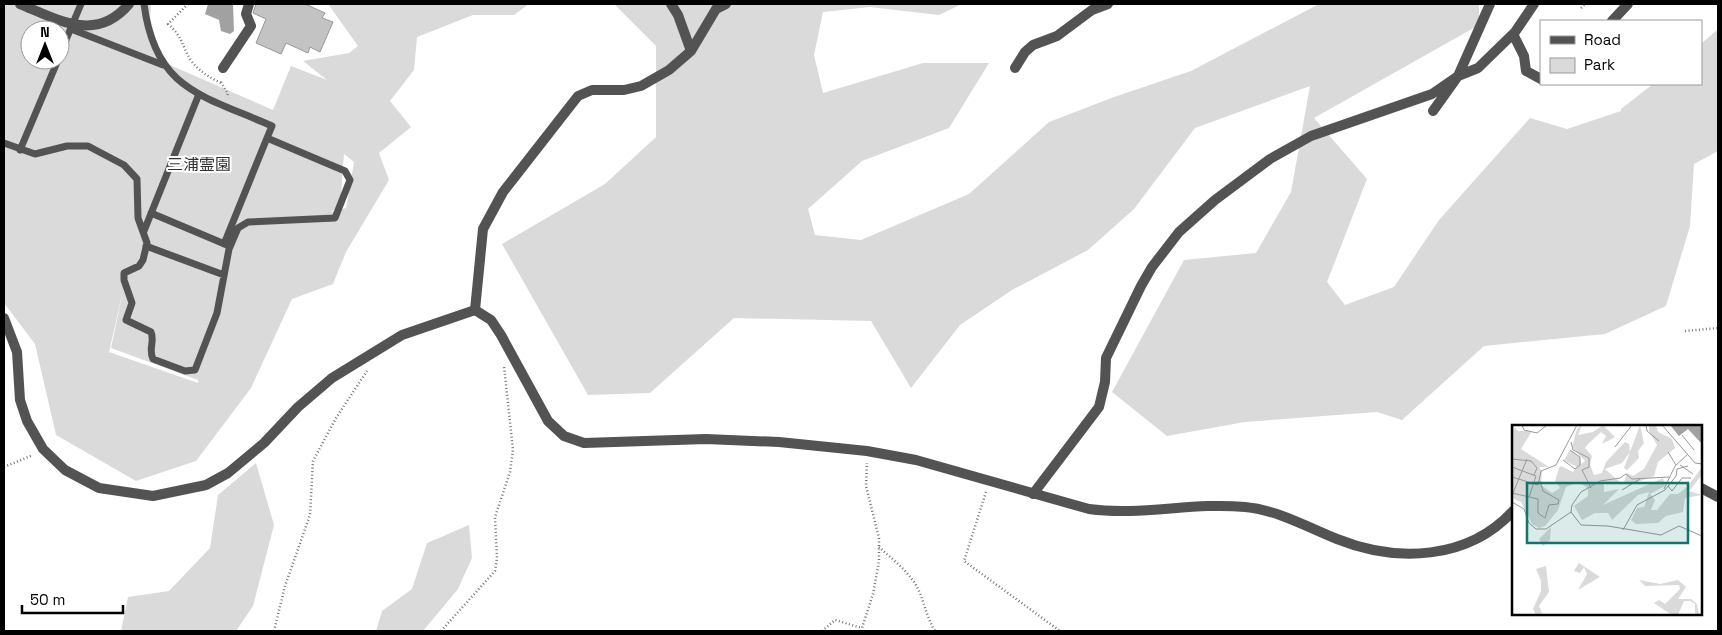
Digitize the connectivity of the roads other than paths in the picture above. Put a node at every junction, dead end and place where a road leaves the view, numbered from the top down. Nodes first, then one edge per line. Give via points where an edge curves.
1 (20, 4) edge
2 (81, 4) edge
3 (130, 4) edge
4 (144, 4) edge
5 (249, 4) edge
6 (671, 4) edge
7 (726, 4) edge
8 (1108, 4) edge
9 (1490, 4) edge
10 (1534, 4) edge
11 (1628, 4) edge
12 (1613, 20) edge
13 (72, 26) junction
14 (70, 31) edge
15 (1513, 34) junction
16 (691, 51) junction
17 (163, 65) junction
18 (223, 68) road end
19 (1015, 68) dead end
20 (54, 70) edge
21 (1458, 76) junction
22 (1540, 78) edge
23 (199, 94) junction
24 (1433, 112) dead end
25 (267, 138) junction
26 (4, 143) edge
27 (20, 150) junction
28 (151, 214) junction
29 (144, 231) junction
30 (227, 245) junction
31 (146, 246) junction
32 (224, 275) junction
33 (475, 310) junction
34 (4, 318) edge
35 (1702, 489) edge
36 (1033, 494) junction
37 (1718, 497) edge
38 (1512, 512) edge

1 - 13 street
2 - 13 lane
3 - 13 street via 119,16 104,24
4 - 17 lane via 149,36
5 - 18 street via 246,14 251,26
6 - 16 street
7 - 16 street via 716,9
8 - 19 street via 1092,10 1057,36 1033,45
9 - 21 street
10 - 15 street
11 - 12 street
13 - 14 lane
13 - 17 lane
15 - 21 street via 1478,68
15 - 22 street via 1524,56 1526,71
16 - 33 street via 669,70 641,86 624,90 592,90 578,96 503,192 482,229
17 - 23 lane via 176,79
20 - 27 lane
21 - 24 street
21 - 36 street via 1432,94 1311,136 1270,159 1179,232 1152,267 1106,358 1099,407
23 - 25 lane via 272,126
23 - 28 lane
25 - 30 lane
25 - 30 lane via 345,171 350,180 335,218 248,222 238,228
26 - 27 lane
27 - 29 lane via 35,154 67,146 88,146 124,165 137,179 138,218
28 - 29 lane
28 - 30 lane
29 - 31 lane
30 - 32 lane
31 - 32 lane
31 - 32 lane via 139,266 124,273 132,303 126,320 151,332 152,358 185,371 196,370 218,313
33 - 34 street via 402,335 332,378 228,473 206,485 153,496 99,488 65,470 43,449 27,421 20,400 17,352
33 - 36 street via 491,320 548,421 564,436 584,443 706,439 867,451 916,460
35 - 37 street
36 - 38 street via 1110,512 1246,507 1283,516 1340,540 1402,553 1431,554 1459,546 1485,536

